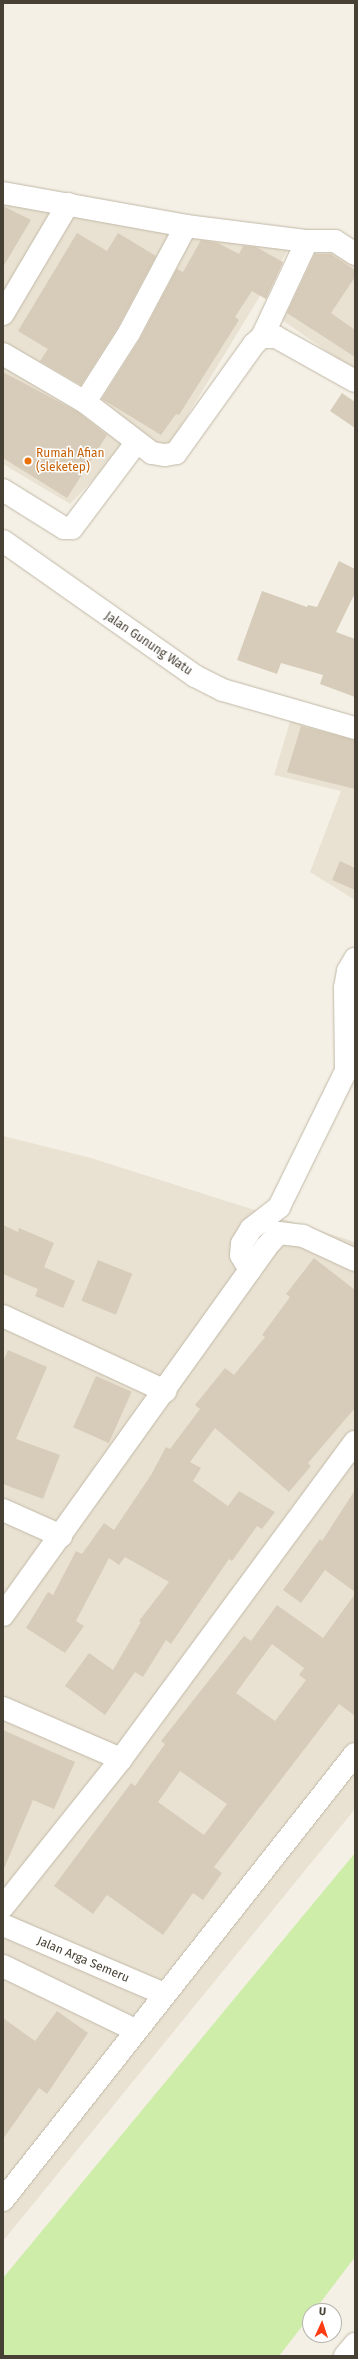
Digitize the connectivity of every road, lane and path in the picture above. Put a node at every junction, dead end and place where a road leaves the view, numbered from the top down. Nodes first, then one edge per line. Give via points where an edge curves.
1 (3, 193) edge
2 (68, 204) junction
3 (186, 226) junction
4 (307, 241) junction
5 (355, 254) edge
6 (3, 314) edge
7 (262, 337) junction
8 (3, 354) edge
9 (355, 382) edge
10 (85, 402) junction
11 (136, 443) junction
12 (3, 490) edge
13 (3, 541) edge
14 (355, 728) edge
15 (355, 959) edge
16 (355, 1260) edge
17 (250, 1270) junction
18 (3, 1316) edge
19 (165, 1391) junction
20 (355, 1442) edge
21 (3, 1510) edge
22 (61, 1536) junction
23 (3, 1615) edge
24 (3, 1708) edge
25 (355, 1754) edge
26 (121, 1759) junction
27 (3, 1906) edge
28 (3, 1926) edge
29 (3, 1966) edge
30 (164, 1994) junction
31 (135, 2030) junction
32 (3, 2200) edge
33 (355, 2344) edge
34 (345, 2356) edge

1 - 2 street
2 - 3 street
2 - 6 street
3 - 4 street
3 - 10 street via 129,333
4 - 5 street via 335,241
4 - 7 street
7 - 9 street via 276,337
7 - 11 street via 254,344 176,453 152,453
8 - 10 street
10 - 11 street
11 - 12 street via 72,528 64,528
13 - 14 street, Jalan Gunung Watu via 195,676 223,690
15 - 17 street via 348,971 345,988 346,1071 279,1207 251,1229 242,1244 241,1255
16 - 17 street via 303,1236 279,1233
17 - 19 street
18 - 19 street
19 - 22 street
20 - 26 street
21 - 22 street
22 - 23 street
24 - 26 street
25 - 30 street
26 - 27 street
28 - 30 street, Jalan Arga Semeru
29 - 31 street
30 - 31 street
31 - 32 street
33 - 34 street

